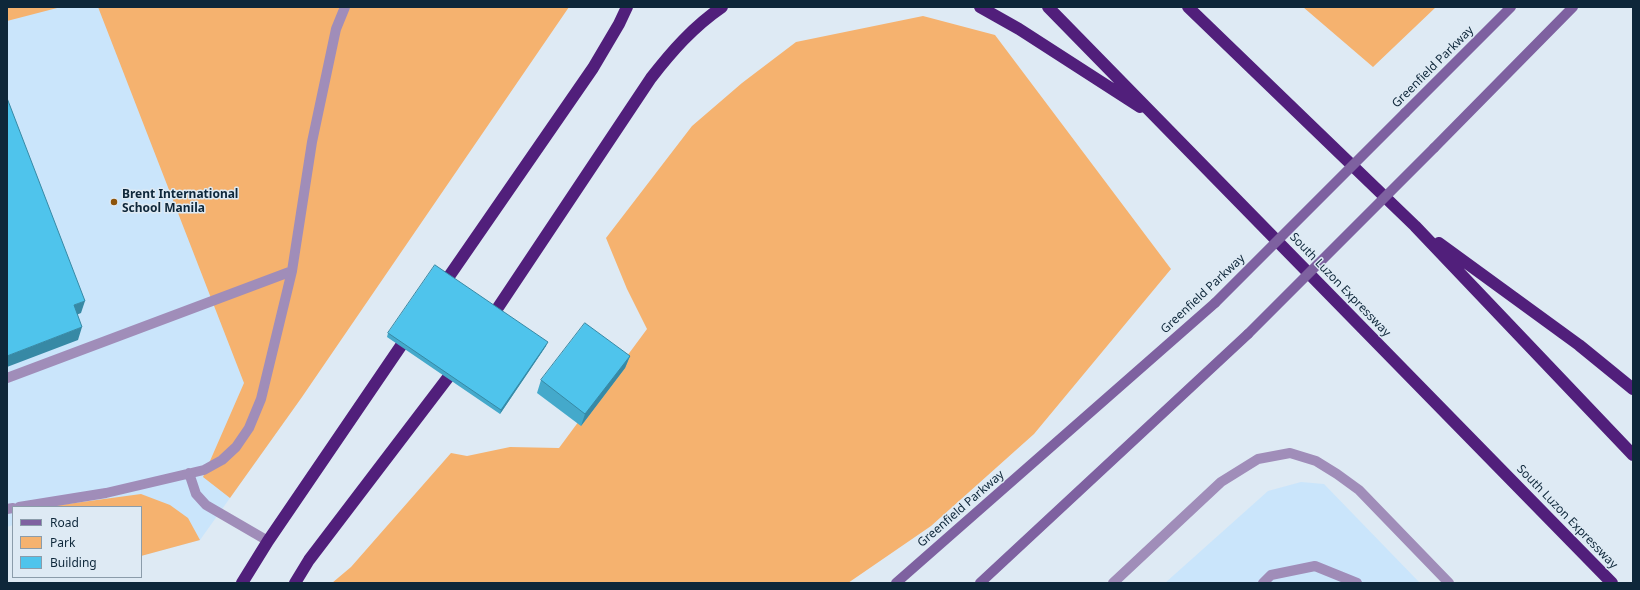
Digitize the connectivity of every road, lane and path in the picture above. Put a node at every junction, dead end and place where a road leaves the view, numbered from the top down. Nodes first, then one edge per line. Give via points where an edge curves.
1 (345, 7) edge
2 (627, 7) edge
3 (722, 7) edge
4 (980, 7) edge
5 (1048, 7) edge
6 (1188, 7) edge
7 (1511, 7) edge
8 (1573, 7) edge
9 (1160, 120) junction
10 (1415, 226) junction
11 (292, 272) junction
12 (434, 298) edge
13 (418, 322) edge
14 (484, 329) edge
15 (461, 360) edge
16 (7, 378) edge
17 (1633, 389) edge
18 (1633, 455) edge
19 (189, 473) junction
20 (25, 506) edge
21 (268, 541) junction
22 (242, 583) edge
23 (295, 583) edge
24 (896, 583) edge
25 (980, 583) edge
26 (1113, 583) edge
27 (1263, 583) edge
28 (1357, 583) edge
29 (1449, 583) edge
30 (1612, 583) edge

1 - 11 street via 336,29 312,142
2 - 12 highway via 593,68
3 - 14 highway via 692,29 651,78
4 - 9 highway via 1019,29
5 - 9 highway, South Luzon Expressway
6 - 10 highway
7 - 24 main road, Greenfield Parkway, bridge via 1215,303
8 - 25 main road, bridge via 1248,334
9 - 30 highway, South Luzon Expressway
10 - 17 highway via 1579,345
10 - 18 highway
11 - 16 street
11 - 19 street via 261,400 250,428 222,460 204,470
13 - 21 highway
15 - 23 highway via 309,560
19 - 20 street via 106,493
19 - 21 street via 196,494 206,505
21 - 22 highway
26 - 29 street via 1221,482 1258,459 1290,453 1316,461 1359,490
27 - 28 street via 1271,575 1315,566

